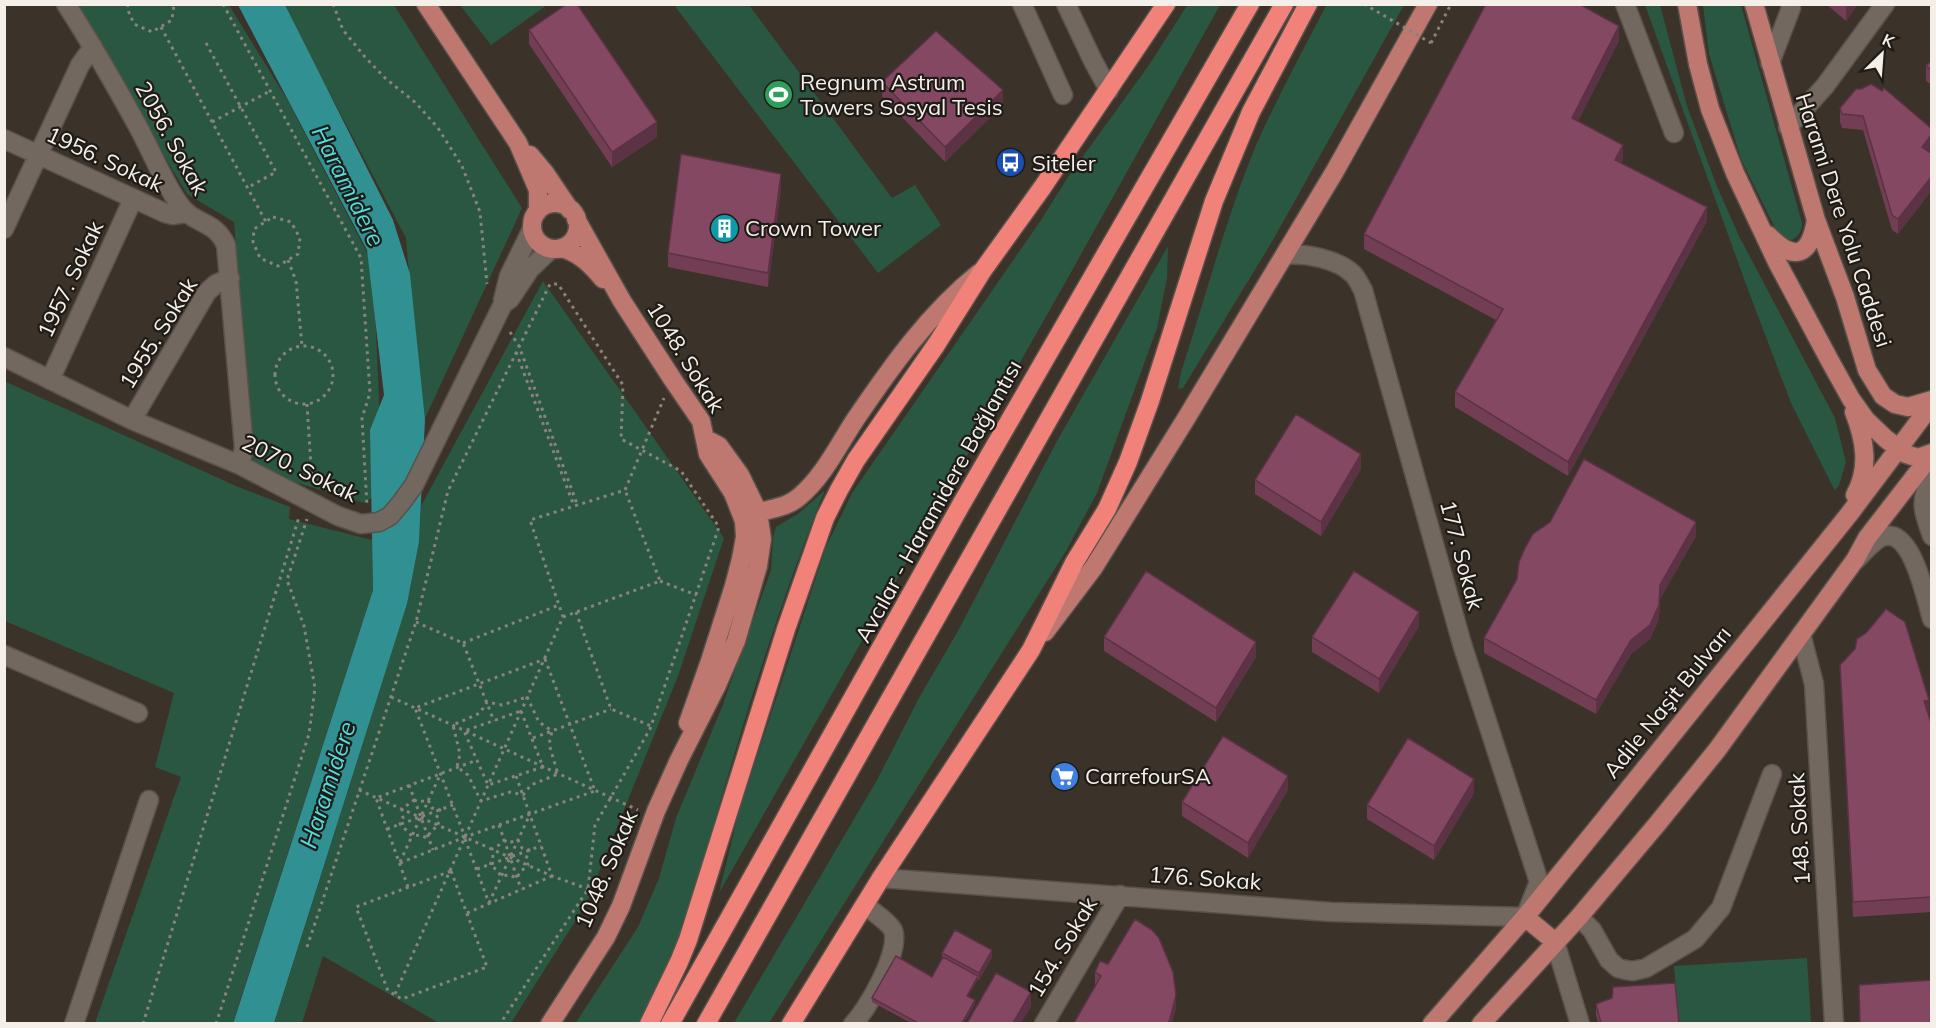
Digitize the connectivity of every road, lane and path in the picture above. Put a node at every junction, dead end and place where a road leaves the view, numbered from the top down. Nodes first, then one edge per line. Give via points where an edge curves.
1 (66, 4) edge
2 (128, 4) edge
3 (174, 4) edge
4 (223, 4) edge
5 (333, 4) edge
6 (426, 4) edge
7 (1022, 4) edge
8 (1066, 4) edge
9 (1166, 4) edge
10 (1250, 4) edge
11 (1284, 4) edge
12 (1308, 4) edge
13 (1364, 4) edge
14 (1428, 4) edge
15 (1451, 4) edge
16 (1625, 4) edge
17 (1688, 4) edge
18 (1754, 4) edge
19 (1790, 4) edge
20 (1885, 4) edge
21 (161, 27) junction
22 (206, 43) dead end
23 (93, 47) junction
24 (1770, 63) junction
25 (1110, 90) junction
26 (270, 92) junction
27 (1063, 95) dead end
28 (240, 107) junction
29 (212, 122) junction
30 (1788, 128) junction
31 (1674, 134) dead end
32 (4, 139) edge
33 (518, 143) junction
34 (39, 154) junction
35 (247, 188) junction
36 (133, 199) junction
37 (538, 211) junction
38 (186, 213) junction
39 (573, 214) junction
40 (1816, 220) junction
41 (266, 222) junction
42 (4, 229) edge
43 (532, 230) junction
44 (1765, 232) junction
45 (556, 249) junction
46 (1285, 255) junction
47 (288, 260) junction
48 (983, 270) junction
49 (230, 278) junction
50 (622, 301) junction
51 (501, 309) junction
52 (302, 346) junction
53 (519, 346) junction
54 (516, 352) junction
55 (4, 357) edge
56 (50, 380) junction
57 (673, 380) junction
58 (1847, 390) junction
59 (1932, 402) edge
60 (307, 404) junction
61 (132, 420) junction
62 (642, 449) junction
63 (1899, 449) junction
64 (1932, 453) edge
65 (240, 465) junction
66 (1932, 480) edge
67 (312, 483) dead end
68 (624, 489) junction
69 (576, 505) junction
70 (309, 514) dead end
71 (300, 515) dead end
72 (751, 517) junction
73 (369, 523) junction
74 (1932, 536) edge
75 (1829, 538) junction
76 (1856, 560) junction
77 (660, 581) junction
78 (696, 595) junction
79 (559, 605) junction
80 (576, 612) junction
81 (563, 617) junction
82 (1932, 619) edge
83 (416, 622) junction
84 (1802, 634) junction
85 (463, 643) junction
86 (1031, 650) junction
87 (4, 655) edge
88 (544, 659) junction
89 (480, 684) junction
90 (391, 697) junction
91 (527, 698) junction
92 (487, 702) junction
93 (415, 708) junction
94 (611, 709) junction
95 (521, 711) junction
96 (138, 713) dead end
97 (494, 721) junction
98 (570, 724) junction
99 (453, 725) junction
100 (651, 726) junction
101 (464, 731) junction
102 (552, 731) junction
103 (532, 738) junction
104 (504, 749) junction
105 (477, 760) junction
106 (457, 767) junction
107 (543, 767) junction
108 (440, 774) junction
109 (558, 774) junction
110 (1772, 774) dead end
111 (516, 776) junction
112 (409, 785) junction
113 (488, 785) junction
114 (359, 790) junction
115 (595, 790) junction
116 (523, 795) junction
117 (376, 798) junction
118 (611, 798) junction
119 (149, 800) dead end
120 (414, 800) junction
121 (428, 800) junction
122 (481, 801) junction
123 (453, 805) junction
124 (402, 809) junction
125 (440, 810) junction
126 (530, 814) junction
127 (420, 817) junction
128 (654, 817) junction
129 (400, 824) junction
130 (439, 825) junction
131 (499, 825) junction
132 (387, 829) junction
133 (412, 836) junction
134 (465, 837) junction
135 (427, 838) junction
136 (504, 840) junction
137 (518, 840) junction
138 (542, 846) junction
139 (492, 849) junction
140 (433, 850) junction
141 (529, 850) junction
142 (510, 857) junction
143 (400, 863) junction
144 (490, 865) junction
145 (528, 865) junction
146 (477, 869) junction
147 (451, 872) junction
148 (501, 876) junction
149 (552, 876) junction
150 (517, 878) junction
151 (881, 878) junction
152 (408, 887) junction
153 (521, 889) junction
154 (588, 889) junction
155 (1120, 895) junction
156 (489, 903) junction
157 (865, 905) junction
158 (467, 913) junction
159 (1525, 917) junction
160 (1579, 917) junction
161 (1555, 942) junction
162 (307, 947) dead end
163 (394, 994) junction
164 (74, 1023) edge
165 (143, 1023) edge
166 (216, 1023) edge
167 (500, 1023) edge
168 (550, 1023) edge
169 (649, 1023) edge
170 (670, 1023) edge
171 (706, 1023) edge
172 (791, 1023) edge
173 (853, 1023) edge
174 (1044, 1023) edge
175 (1432, 1023) edge
176 (1481, 1023) edge
177 (1580, 1023) edge
178 (1834, 1023) edge

1 - 23 street, 2056. Sokak
2 - 21 path via 134,24 152,32
3 - 21 path via 172,20
4 - 26 path
5 - 51 path via 343,30 364,57 416,103 438,128 462,166 480,212 488,299
6 - 33 main road
7 - 27 street
8 - 25 street
9 - 25 highway
10 - 170 highway, Avcılar - Haramidere Bağlantısı via 962,503
11 - 171 highway
12 - 86 highway via 1251,112 1214,201 1128,462
13 - 15 path, bridge via 1431,43
14 - 46 main road
16 - 31 street
17 - 44 main road via 1710,109 1735,173
18 - 24 main road, Harami Dere Yolu Caddesi
19 - 24 street
20 - 30 street via 1825,86
21 - 29 path
22 - 28 path
23 - 34 street via 80,64
23 - 38 street, 2056. Sokak
24 - 30 main road, Harami Dere Yolu Caddesi
25 - 48 highway
26 - 28 path
26 - 73 path via 361,258 370,393 362,418
28 - 29 path
28 - 35 path via 276,172
29 - 35 path
30 - 40 main road, Harami Dere Yolu Caddesi
32 - 34 street, 1956. Sokak
33 - 37 main road via 538,190
33 - 39 main road
34 - 36 street, 1956. Sokak
34 - 42 street
35 - 41 path
36 - 38 street, 1956. Sokak via 174,215
36 - 56 street, 1957. Sokak
37 - 39 main road via 557,203
37 - 43 main road via 532,220
38 - 49 street, 2056. Sokak via 221,233
39 - 45 main road via 578,224 576,234 570,243
39 - 50 main road
40 - 44 main road via 1814,235 1802,251 1780,248
40 - 59 main road, Harami Dere Yolu Caddesi via 1875,384 1894,404 1908,407
41 - 47 path via 273,217 291,222 300,238 298,254
41 - 47 path via 254,229 253,242 260,258 278,266
43 - 45 main road via 542,245
43 - 51 street via 509,276
44 - 58 main road
45 - 50 main road via 577,254
45 - 51 street via 530,269
46 - 86 main road via 1094,567
46 - 159 street, 177. Sokak via 1301,253 1327,260 1353,274 1363,290 1462,644 1539,882
47 - 52 path via 296,281
48 - 72 main road via 934,313 814,482 786,506
48 - 169 highway via 856,460 825,518 691,930
49 - 61 street, 1955. Sokak via 207,292
49 - 65 street, 2056. Sokak via 244,448
50 - 57 main road, 1048. Sokak
51 - 53 path
51 - 73 street, 2070. Sokak via 414,485 390,516
52 - 60 path via 321,352 328,359 333,377 326,394
52 - 60 path via 284,354 275,371 275,382 285,398
53 - 54 path
53 - 62 path via 550,284 558,284 623,385 621,439
53 - 69 path
54 - 69 path
54 - 83 path via 448,491
55 - 56 street, 2070. Sokak
56 - 61 street, 2070. Sokak
57 - 62 path
57 - 72 main road, 1048. Sokak via 701,421 706,440 719,446 750,492
58 - 63 main road via 1876,432
58 - 75 main road via 1860,428 1865,466 1858,489
59 - 63 main road, Adile Naşit Bulvarı
60 - 67 path
61 - 65 street, 2070. Sokak
62 - 68 path
62 - 78 path via 681,471 719,527
63 - 64 main road via 1918,458
63 - 75 main road, Adile Naşit Bulvarı
64 - 76 main road via 1867,538
65 - 73 street, 2070. Sokak via 338,516
66 - 74 street via 1924,491 1923,502
68 - 69 path
68 - 77 path
69 - 79 path via 530,520
70 - 166 path via 287,580 304,626 315,688 309,734
71 - 165 path
72 - 128 main road, 1048. Sokak via 761,552 735,641
75 - 159 main road, Adile Naşit Bulvarı
76 - 82 street via 1883,537 1900,540 1911,555
76 - 84 main road
77 - 78 path
77 - 80 path
78 - 100 path
79 - 81 path
79 - 85 path
80 - 81 path
80 - 94 path
81 - 88 path
83 - 85 path
83 - 90 path
84 - 160 main road via 1709,759
84 - 178 street, 148. Sokak via 1814,684
85 - 89 path
86 - 151 highway
87 - 96 street
88 - 89 path
88 - 91 path
88 - 98 path
89 - 92 path
89 - 93 path
90 - 93 path
90 - 114 path
91 - 92 path via 502,705
91 - 95 path
91 - 102 path via 539,722
92 - 97 path
92 - 99 path via 480,713
93 - 99 path
93 - 108 path
94 - 98 path
94 - 100 path
95 - 97 path
95 - 103 path
95 - 104 path
97 - 101 path
98 - 102 path
98 - 115 path
99 - 101 path
99 - 106 path via 460,754
100 - 118 path
101 - 104 path
101 - 105 path
102 - 103 path
102 - 109 path via 549,744
103 - 107 path
104 - 107 path
104 - 113 path
105 - 106 path
105 - 113 path
106 - 108 path
106 - 122 path via 468,775
107 - 109 path
107 - 111 path
108 - 112 path
108 - 121 path
108 - 123 path
109 - 115 path
109 - 116 path via 531,785
110 - 160 street via 1721,908 1695,939 1646,968 1626,970 1609,960 1592,930
111 - 113 path
111 - 116 path
112 - 117 path
112 - 120 path
113 - 122 path
114 - 117 path
114 - 162 path
115 - 118 path
115 - 126 path
116 - 122 path via 510,792
116 - 126 path
117 - 124 path
117 - 132 path
118 - 128 path
118 - 154 path via 595,825
119 - 164 street
120 - 121 path
120 - 124 path
120 - 127 path
121 - 125 path via 432,808
121 - 127 path
122 - 134 path
123 - 125 path
123 - 134 path
124 - 127 path
124 - 129 path
125 - 127 path
125 - 130 path via 436,819
126 - 131 path
126 - 137 path
126 - 138 path
127 - 129 path
127 - 130 path
127 - 133 path
127 - 135 path
128 - 168 main road, 1048. Sokak via 606,937
129 - 132 path
129 - 133 path
130 - 134 path
130 - 135 path
131 - 134 path
131 - 136 path
132 - 143 path
133 - 135 path
133 - 143 path
134 - 139 path
134 - 140 path
134 - 146 path
134 - 147 path
135 - 140 path
136 - 137 path
136 - 139 path
136 - 142 path
137 - 141 path via 522,848
137 - 142 path
138 - 141 path
138 - 149 path
139 - 142 path
139 - 144 path
140 - 143 path
141 - 142 path
141 - 145 path
142 - 144 path
142 - 145 path
142 - 148 path
142 - 150 path
143 - 152 path
144 - 146 path
144 - 148 path
145 - 149 path
145 - 150 path
146 - 156 path
147 - 152 path
147 - 158 path
147 - 163 path
148 - 150 path
148 - 156 path
149 - 153 path
149 - 154 path
150 - 153 path
151 - 155 street, 176. Sokak
151 - 157 highway
152 - 163 path via 356,907 388,991
153 - 156 path
154 - 167 path
155 - 159 street, 176. Sokak via 1331,912
155 - 174 street, 154. Sokak
156 - 158 path
157 - 172 highway
157 - 173 street via 892,927 895,939 877,987
158 - 163 path via 487,967 402,999
159 - 161 main road
159 - 175 main road, Adile Naşit Bulvarı
160 - 161 main road
161 - 176 main road
161 - 177 street

